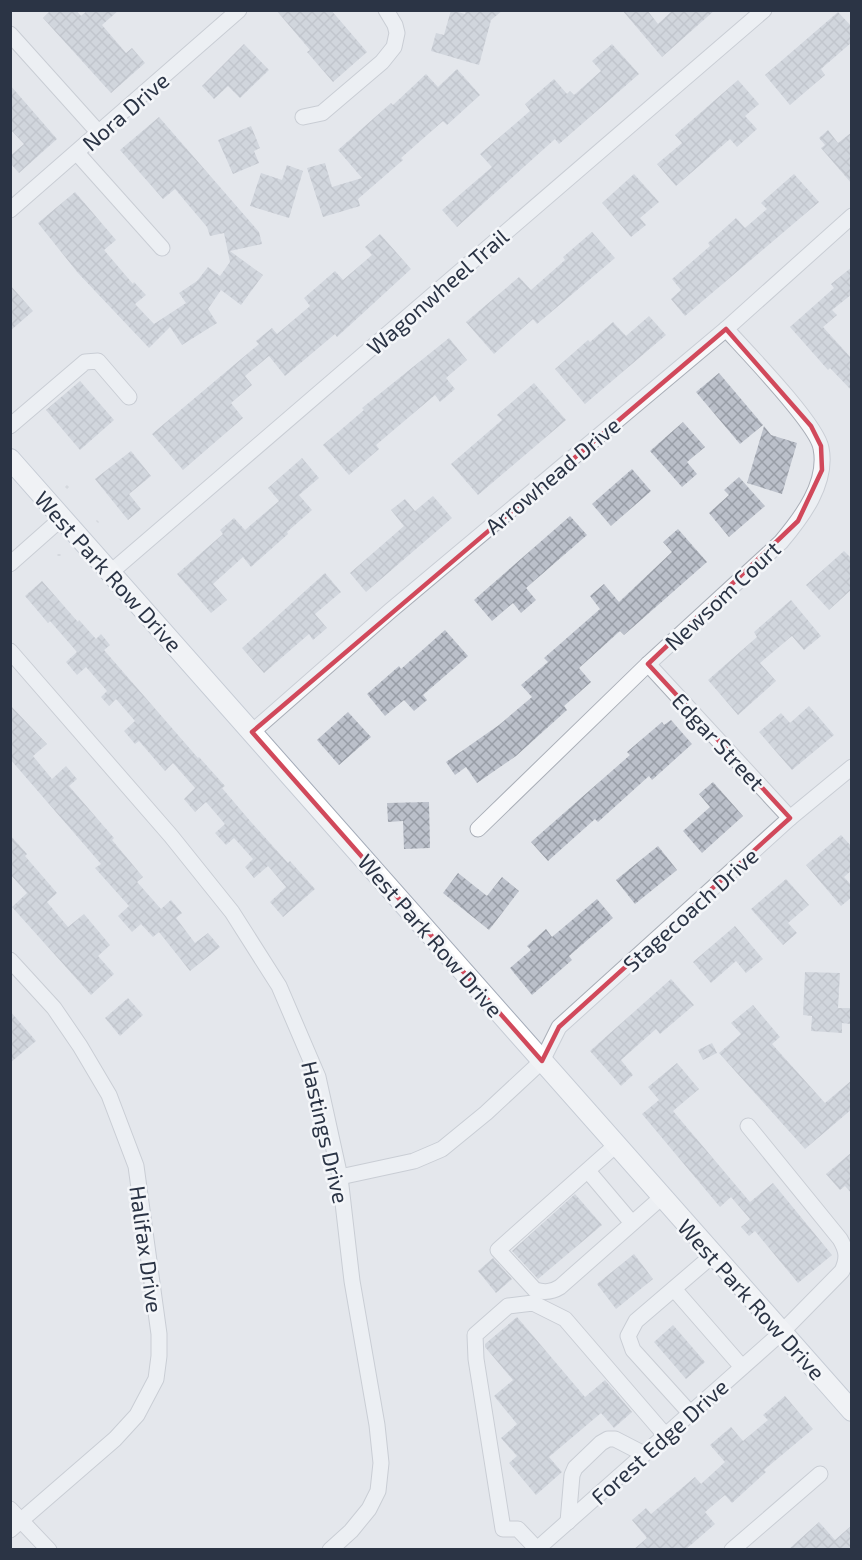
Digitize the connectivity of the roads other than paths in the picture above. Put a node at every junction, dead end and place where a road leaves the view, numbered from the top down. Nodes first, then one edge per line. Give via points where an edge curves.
1 (238, 10) edge
2 (386, 10) edge
3 (764, 10) edge
4 (10, 34) edge
5 (303, 117) dead end
6 (99, 133) junction
7 (77, 153) junction
8 (10, 210) edge
9 (852, 216) edge
10 (162, 248) dead end
11 (726, 329) junction
12 (129, 397) dead end
13 (10, 426) edge
14 (10, 459) edge
15 (62, 518) junction
16 (10, 564) edge
17 (111, 572) junction
18 (10, 651) edge
19 (648, 664) junction
20 (252, 732) junction
21 (852, 767) edge
22 (790, 818) junction
23 (478, 829) dead end
24 (10, 960) edge
25 (542, 1061) junction
26 (748, 1126) dead end
27 (616, 1145) junction
28 (588, 1171) junction
29 (340, 1177) junction
30 (662, 1197) junction
31 (632, 1223) junction
32 (713, 1255) junction
33 (674, 1289) junction
34 (781, 1333) junction
35 (742, 1367) junction
36 (852, 1411) edge
37 (690, 1413) junction
38 (665, 1435) junction
39 (644, 1454) junction
40 (820, 1474) dead end
41 (14, 1520) edge
42 (568, 1522) junction
43 (536, 1549) edge
44 (49, 1550) edge
45 (330, 1550) edge
46 (732, 1550) edge

1 - 6 street, Nora Drive
2 - 5 street via 398,33 394,47 382,62 321,113
3 - 17 street, Wagonwheel Trail
4 - 6 street
6 - 7 street, Nora Drive
7 - 8 street, Nora Drive
7 - 10 street
9 - 11 street, Arrowhead Drive
11 - 19 street, Newsom Court via 811,426 821,446 822,470 807,506 781,542
11 - 20 street, Arrowhead Drive
12 - 13 street via 98,361 90,360
14 - 15 main road, West Park Row Drive
15 - 16 street
15 - 17 main road, West Park Row Drive
17 - 20 main road, West Park Row Drive
18 - 29 street, Hastings Drive via 232,912 279,986 318,1077
19 - 22 street, Edgar Street
19 - 23 street, Newsom Court
20 - 25 main road, West Park Row Drive
21 - 22 street, Stagecoach Drive
22 - 25 street, Stagecoach Drive via 559,1027
24 - 41 street, Halifax Drive via 54,1008 109,1095 136,1166 159,1334 156,1379 137,1415 115,1438
25 - 27 main road, West Park Row Drive
25 - 29 street via 442,1149 414,1161
26 - 34 street, Forest Edge Drive via 846,1250 842,1271
27 - 28 street
27 - 30 main road, West Park Row Drive
28 - 31 street
28 - 31 street via 498,1250 535,1290 553,1291
29 - 45 street, Hastings Drive via 381,1473 369,1509
30 - 31 street
30 - 32 main road, West Park Row Drive
32 - 33 street
32 - 34 main road, West Park Row Drive
33 - 35 street
33 - 37 street via 636,1322 628,1336 633,1350
34 - 35 street, Forest Edge Drive
34 - 36 main road, West Park Row Drive
35 - 37 street, Forest Edge Drive
37 - 38 street, Forest Edge Drive
38 - 39 street, Forest Edge Drive
38 - 43 street via 565,1319 533,1303 508,1306 476,1335 476,1359 503,1528 518,1529
39 - 42 street, Forest Edge Drive
39 - 42 street via 615,1439 601,1443 572,1475
40 - 46 street
41 - 44 street
42 - 43 street, Forest Edge Drive

